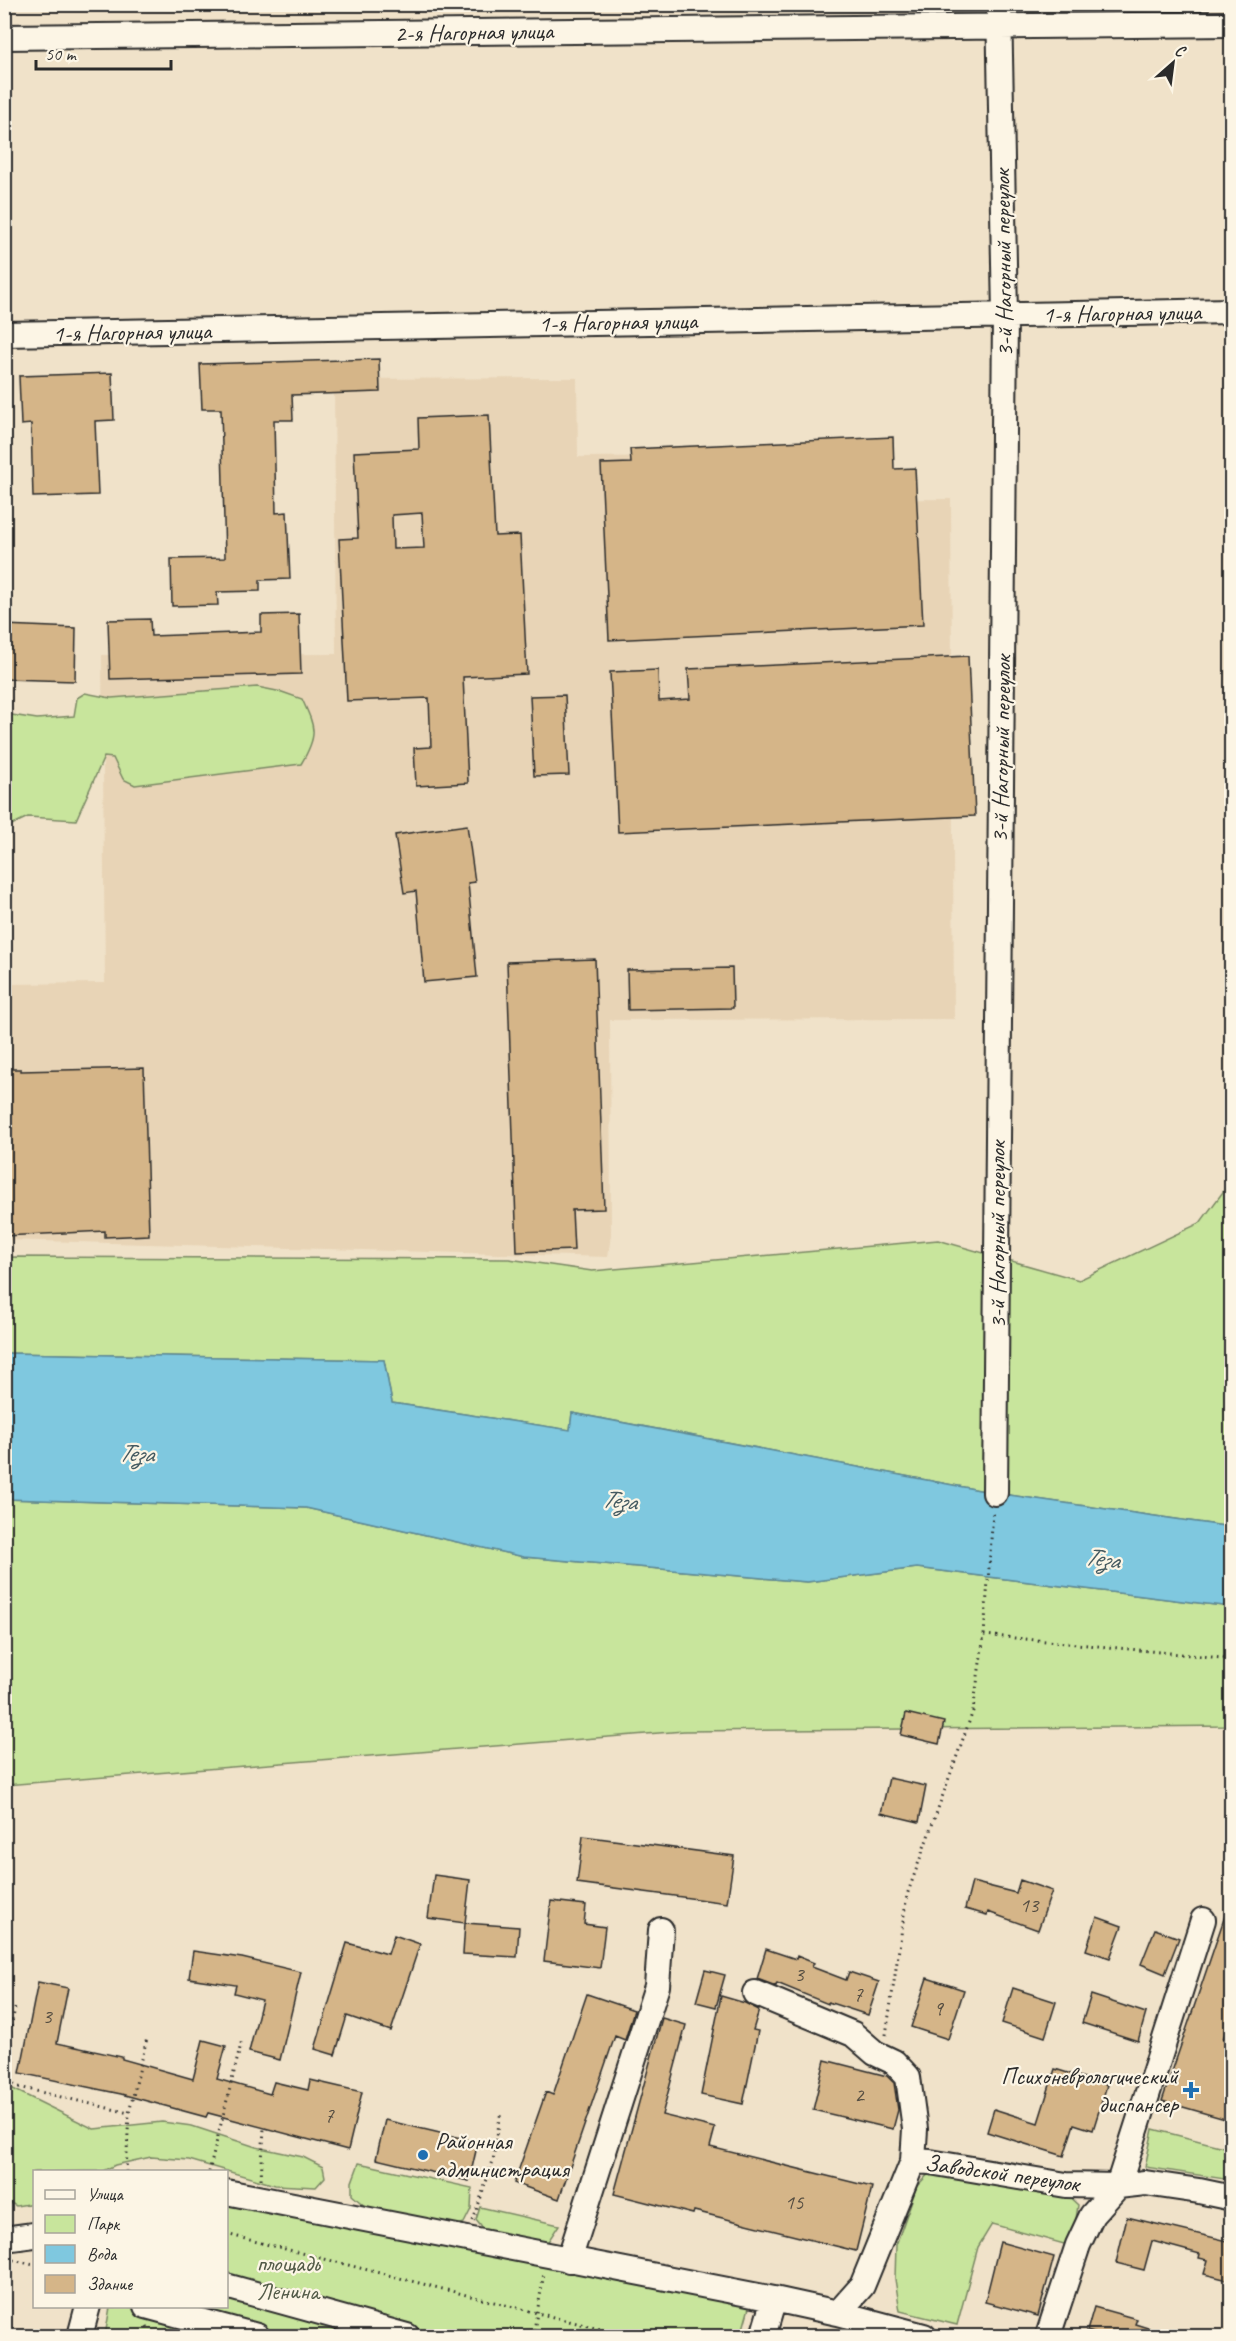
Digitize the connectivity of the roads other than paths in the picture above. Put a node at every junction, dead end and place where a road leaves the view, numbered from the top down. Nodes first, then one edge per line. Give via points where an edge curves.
1 (999, 16) edge
2 (1232, 24) edge
3 (4, 37) edge
4 (1232, 311) edge
5 (1005, 315) junction
6 (4, 334) edge
7 (995, 1493) road end
8 (1203, 1920) dead end
9 (660, 1930) dead end
10 (755, 1993) dead end
11 (913, 2162) junction
12 (1118, 2186) junction
13 (228, 2192) edge
14 (1232, 2198) edge
15 (33, 2235) edge
16 (4, 2239) edge
17 (557, 2257) junction
18 (228, 2287) edge
19 (774, 2299) junction
20 (88, 2308) edge
21 (150, 2308) edge
22 (838, 2313) junction
23 (80, 2337) edge
24 (257, 2337) edge
25 (407, 2337) edge
26 (763, 2337) edge
27 (924, 2337) edge
28 (1048, 2337) edge

1 - 2 street, 2-я Нагорная улица
1 - 3 street, 2-я Нагорная улица
1 - 5 street, 3-й Нагорный переулок
4 - 5 street, 1-я Нагорная улица
5 - 6 street, 1-я Нагорная улица
5 - 7 street, 3-й Нагорный переулок
8 - 12 street
9 - 17 street via 657,1986
10 - 11 street via 853,2034 875,2053 894,2062 908,2077 915,2129
11 - 12 street, Заводской переулок via 1066,2185
11 - 22 street, Заводской переулок via 862,2286
12 - 14 street, Заводской переулок via 1145,2183
12 - 28 street via 1092,2215 1077,2245
13 - 17 street
15 - 16 street
17 - 19 street
18 - 25 street
19 - 22 street
19 - 26 street
20 - 23 street
21 - 24 street
22 - 27 street

